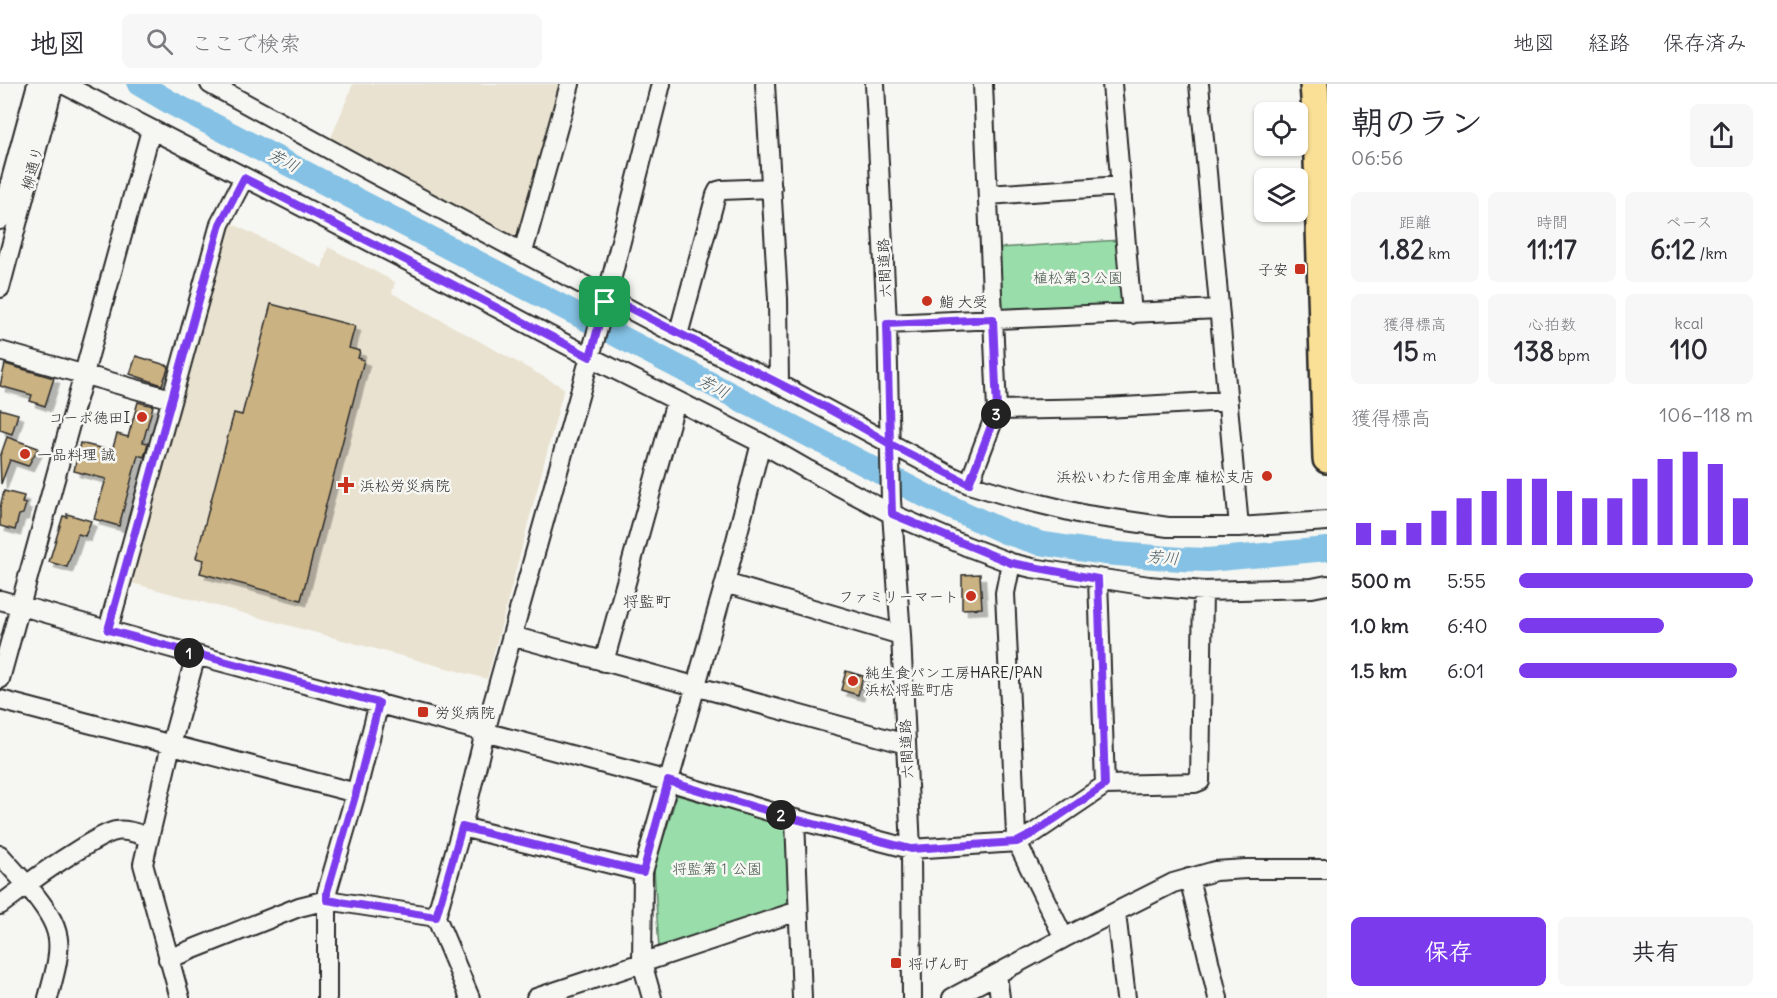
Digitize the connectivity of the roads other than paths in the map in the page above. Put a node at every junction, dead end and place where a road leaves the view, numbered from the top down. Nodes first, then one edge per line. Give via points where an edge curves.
1 (37, 84) edge
2 (54, 84) edge
3 (63, 84) edge
4 (210, 84) edge
5 (570, 84) edge
6 (661, 84) edge
7 (765, 84) edge
8 (875, 84) edge
9 (983, 84) edge
10 (1112, 84) edge
11 (1199, 84) edge
12 (1314, 84) edge
13 (1322, 124) edge
14 (151, 130) junction
15 (244, 178) junction
16 (1121, 186) junction
17 (771, 188) junction
18 (988, 195) junction
19 (1, 213) edge
20 (523, 252) junction
21 (0, 288) edge
22 (606, 299) junction
23 (1219, 309) junction
24 (1132, 314) junction
25 (993, 319) junction
26 (887, 324) junction
27 (678, 335) junction
28 (0, 351) edge
29 (591, 353) junction
30 (83, 374) junction
31 (779, 384) junction
32 (171, 399) junction
33 (676, 401) junction
34 (1228, 401) junction
35 (997, 410) junction
36 (761, 443) junction
37 (890, 448) junction
38 (1327, 459) edge
39 (969, 484) junction
40 (891, 507) junction
41 (1327, 521) edge
42 (1239, 527) junction
43 (1011, 563) junction
44 (1098, 579) junction
45 (724, 583) junction
46 (1327, 585) edge
47 (1203, 591) junction
48 (0, 600) edge
49 (20, 606) junction
50 (108, 630) junction
51 (901, 635) junction
52 (512, 636) junction
53 (196, 655) junction
54 (604, 662) junction
55 (0, 679) edge
56 (693, 688) junction
57 (0, 700) edge
58 (379, 703) junction
59 (485, 732) junction
60 (906, 744) junction
61 (171, 745) junction
62 (668, 781) junction
63 (1105, 785) junction
64 (356, 793) junction
65 (795, 819) junction
66 (462, 827) junction
67 (148, 837) junction
68 (1017, 842) junction
69 (911, 849) junction
70 (0, 855) edge
71 (1327, 869) edge
72 (643, 872) junction
73 (1189, 878) junction
74 (27, 885) junction
75 (327, 900) junction
76 (0, 905) edge
77 (798, 912) junction
78 (1116, 913) junction
79 (436, 917) junction
80 (1064, 938) junction
81 (168, 958) junction
82 (642, 963) junction
83 (997, 975) junction
84 (48, 998) edge
85 (180, 998) edge
86 (327, 998) edge
87 (470, 998) edge
88 (536, 998) edge
89 (652, 998) edge
90 (802, 998) edge
91 (912, 998) edge
92 (952, 998) edge
93 (1000, 998) edge
94 (1126, 998) edge
95 (1218, 998) edge

1 - 19 street, 柳通り
2 - 21 street, 柳通り
3 - 14 street
4 - 20 street
5 - 20 street
6 - 22 street
7 - 17 street
8 - 26 street, 六間道路
9 - 18 street
10 - 16 street
11 - 23 street
12 - 13 highway
13 - 38 highway
14 - 15 street
14 - 30 street
15 - 29 street
15 - 32 street via 220,224
16 - 18 street
16 - 24 street
17 - 27 street via 718,191
17 - 31 street
18 - 25 street
20 - 22 street
22 - 27 street
22 - 29 street
23 - 24 street
23 - 34 street
24 - 25 street
25 - 26 street
25 - 35 street
26 - 37 street, 六間道路
27 - 31 street
28 - 30 street
29 - 33 street
29 - 52 street
30 - 32 street
30 - 49 street
31 - 37 street
32 - 50 street
33 - 36 street
33 - 54 street
34 - 35 street
34 - 42 street
35 - 39 street
36 - 40 street via 808,470
36 - 45 street
37 - 39 street
37 - 40 street, 六間道路
39 - 42 street via 1086,515 1168,527
40 - 43 street
40 - 51 street, 六間道路
41 - 42 street
43 - 44 street
43 - 68 street via 1005,593
44 - 47 street
44 - 63 street
45 - 51 street
45 - 56 street
46 - 47 street
47 - 63 street via 1200,781
48 - 49 street
49 - 50 street
49 - 55 street
50 - 53 street
51 - 60 street, 六間道路
52 - 54 street
52 - 59 street
53 - 58 street
53 - 61 street
54 - 56 street
56 - 60 street
56 - 62 street
57 - 61 street
58 - 59 street
58 - 64 street
59 - 62 street
59 - 66 street
60 - 69 street, 六間道路
61 - 64 street
61 - 67 street
62 - 65 street
62 - 72 street
63 - 68 street
64 - 75 street
65 - 69 street
65 - 77 street
66 - 72 street
66 - 79 street
67 - 74 street via 110,832
67 - 81 street via 143,868
68 - 69 street
68 - 80 street
69 - 91 street, 六間道路
70 - 74 street
71 - 73 street via 1215,871
72 - 82 street
73 - 78 street
73 - 95 street
74 - 76 street
74 - 84 street via 47,909 59,940
75 - 79 street
75 - 81 street via 299,907
75 - 86 street
77 - 82 street
77 - 90 street
78 - 80 street
78 - 94 street
79 - 87 street
80 - 83 street
81 - 85 street
82 - 88 street
82 - 89 street
83 - 92 street
83 - 93 street

